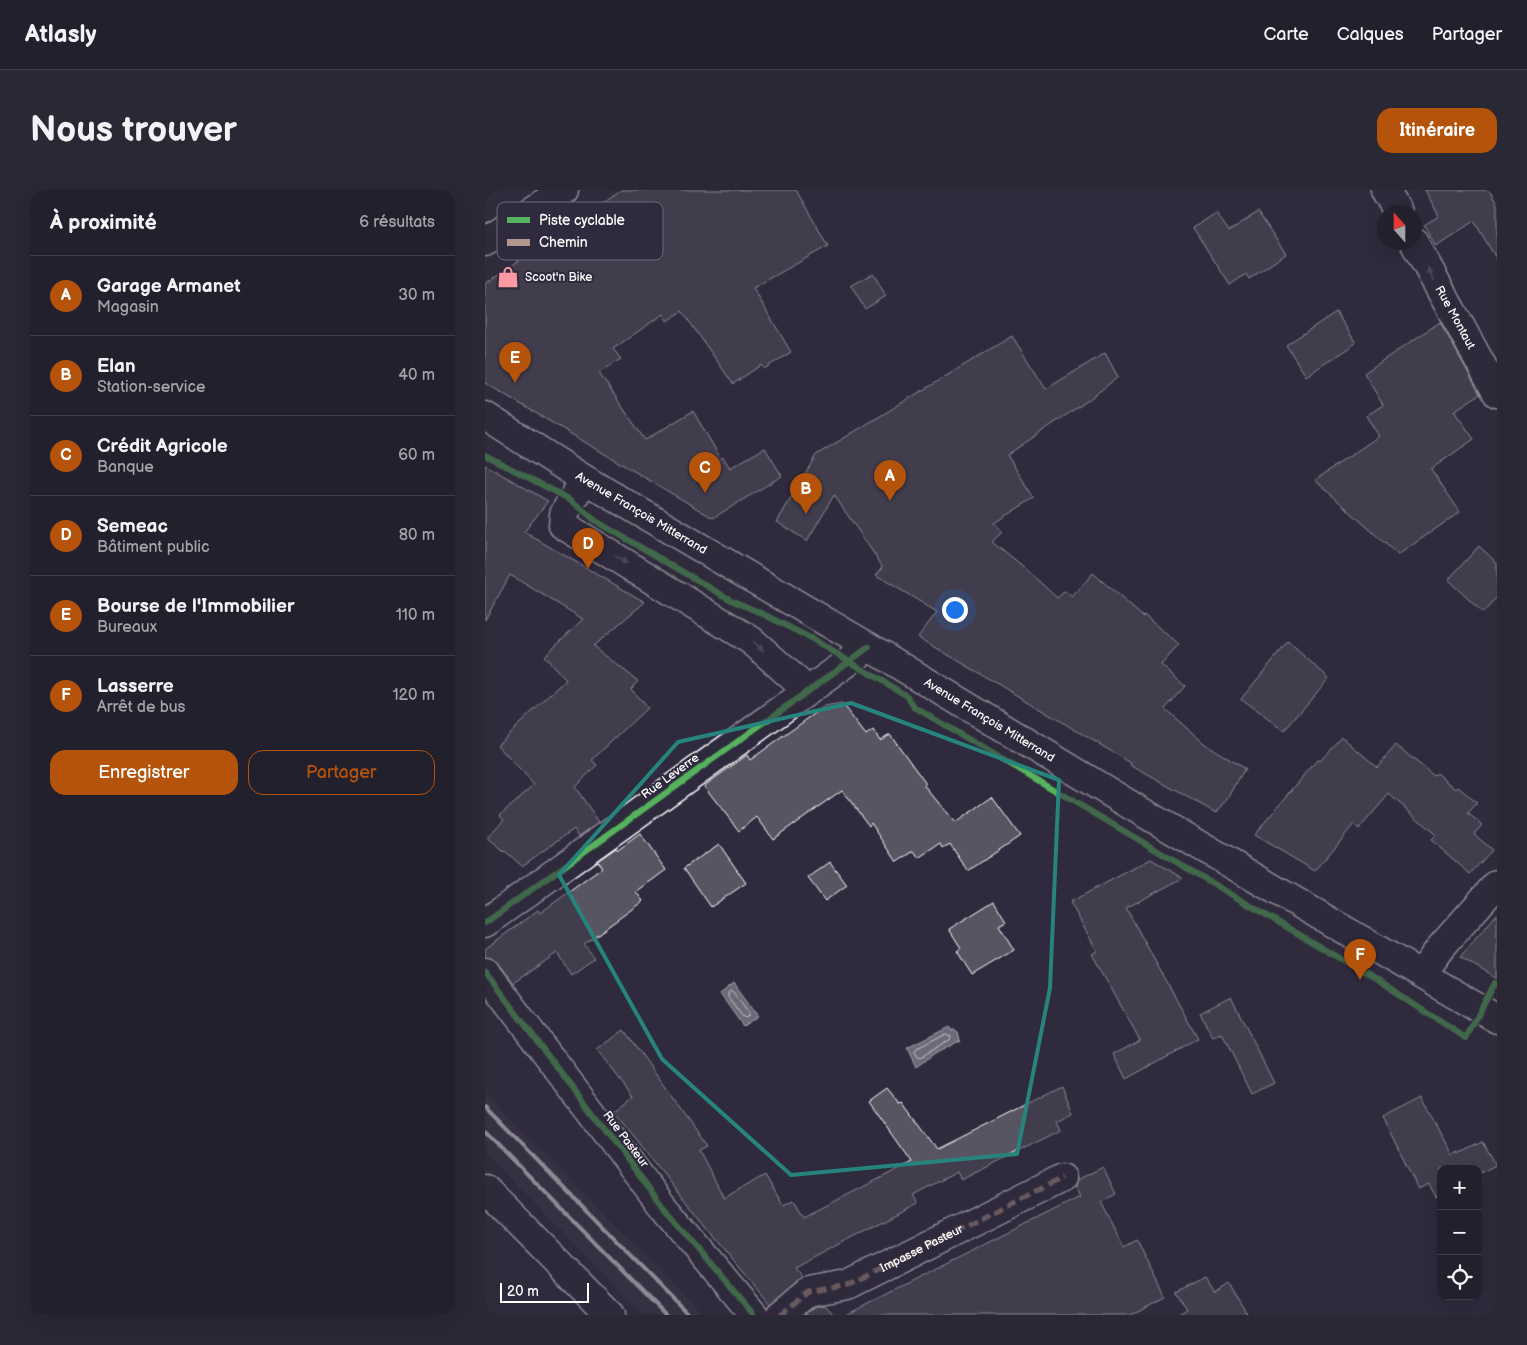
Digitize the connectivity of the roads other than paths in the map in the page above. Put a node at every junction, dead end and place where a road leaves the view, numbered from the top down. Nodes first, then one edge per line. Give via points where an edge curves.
1 (564, 190) edge
2 (1385, 190) edge
3 (546, 202) edge
4 (1394, 205) edge
5 (497, 234) edge
6 (485, 242) edge
7 (1418, 250) edge
8 (1497, 393) edge
9 (485, 416) edge
10 (583, 479) junction
11 (869, 647) junction
12 (808, 690) junction
13 (1497, 884) edge
14 (485, 923) edge
15 (485, 972) edge
16 (1421, 974) junction
17 (1497, 1019) edge
18 (1062, 1178) dead end
19 (485, 1190) edge
20 (610, 1315) edge
21 (754, 1315) edge
22 (780, 1315) edge

1 - 3 street
2 - 4 street
5 - 6 street
8 -> 7 street, Rue Montaut
9 - 10 street, Avenue François Mitterrand
10 - 11 street, Avenue François Mitterrand
10 -> 12 street via 563,514 563,525 752,641
11 - 12 street, Rue Leverre
11 - 16 street, Avenue François Mitterrand via 1137,809
12 - 14 street, Rue Leverre
13 - 16 street
15 - 21 street, Rue Pasteur via 664,1208
16 - 17 street, Avenue François Mitterrand
18 - 22 street, Impasse Pasteur via 848,1286 808,1292
19 - 20 street

